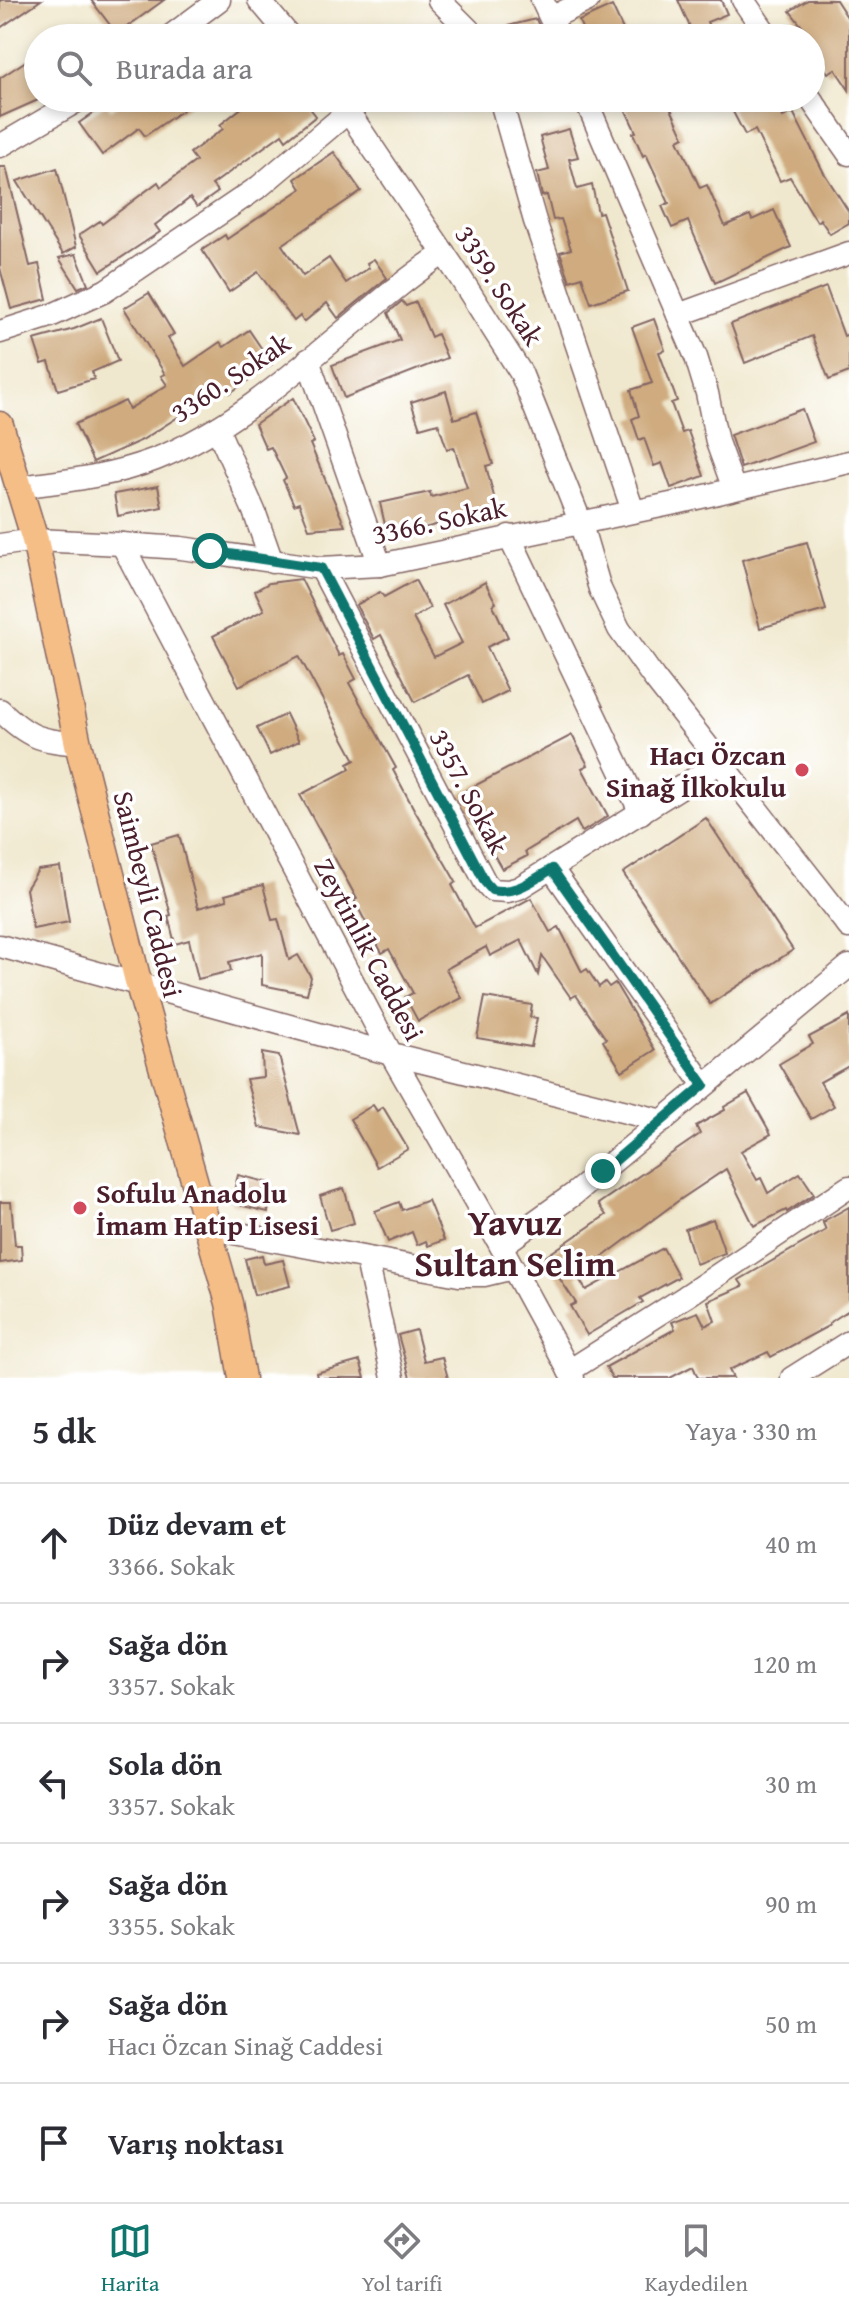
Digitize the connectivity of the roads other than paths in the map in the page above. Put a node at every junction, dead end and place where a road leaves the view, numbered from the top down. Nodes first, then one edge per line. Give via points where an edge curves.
1 (219, 0) edge
2 (259, 0) edge
3 (439, 0) edge
4 (588, 0) edge
5 (743, 0) edge
6 (551, 19) edge
7 (187, 24) edge
8 (279, 24) edge
9 (463, 24) edge
10 (759, 24) edge
11 (58, 112) edge
12 (336, 112) edge
13 (349, 112) edge
14 (504, 112) edge
15 (591, 112) edge
16 (820, 112) edge
17 (0, 146) edge
18 (849, 154) edge
19 (444, 253) junction
20 (847, 257) edge
21 (678, 315) junction
22 (0, 332) edge
23 (308, 360) junction
24 (0, 425) edge
25 (217, 428) junction
26 (849, 462) edge
27 (19, 487) junction
28 (734, 489) junction
29 (633, 511) junction
30 (580, 521) junction
31 (509, 536) junction
32 (35, 540) junction
33 (122, 544) junction
34 (0, 545) edge
35 (272, 562) junction
36 (380, 565) junction
37 (321, 568) junction
38 (0, 710) edge
39 (78, 744) junction
40 (721, 762) junction
41 (641, 813) junction
42 (552, 869) junction
43 (849, 927) edge
44 (0, 946) edge
45 (849, 966) edge
46 (139, 985) junction
47 (391, 1054) junction
48 (704, 1085) junction
49 (663, 1121) junction
50 (849, 1187) edge
51 (207, 1228) junction
52 (501, 1246) junction
53 (367, 1260) junction
54 (513, 1268) junction
55 (849, 1342) edge
56 (571, 1375) edge
57 (242, 1378) edge
58 (393, 1378) edge
59 (792, 1378) edge

1 - 7 street
2 - 8 street
3 - 9 street
4 - 6 street
5 - 10 street
11 - 17 street
12 - 22 street via 260,186 105,291
13 - 19 street, 3359. Sokak
14 - 29 street via 535,221
15 - 21 street
16 - 18 street
19 - 23 street, 3360. Sokak
19 - 30 street, 3359. Sokak via 521,373
20 - 21 street
21 - 28 street via 702,374
23 - 25 street, 3360. Sokak
23 - 36 street
24 - 27 main road, Saimbeyli Caddesi
25 - 27 street, 3360. Sokak via 157,459 112,474
25 - 35 street
26 - 28 street, 3366. Sokak
27 - 32 main road, Saimbeyli Caddesi
28 - 29 street, 3366. Sokak
29 - 30 street, 3366. Sokak
30 - 31 street, 3366. Sokak
30 - 40 street, 3359. Sokak via 600,589 619,629
31 - 36 street, 3366. Sokak
31 - 41 street
32 - 33 street, 3366. Sokak
32 - 34 street, 3366. Sokak
32 - 39 main road, Saimbeyli Caddesi
33 - 35 street, 3366. Sokak
33 - 47 street, Zeytinlik Caddesi
35 - 37 street, 3366. Sokak
36 - 37 street, 3366. Sokak
37 - 42 street, 3357. Sokak via 485,882 492,890 508,891
38 - 39 street via 37,739
39 - 46 main road, Saimbeyli Caddesi
40 - 41 street, 3357. Sokak
40 - 43 street, 3359. Sokak
41 - 42 street, 3357. Sokak
42 - 48 street
44 - 46 street
45 - 48 street
46 - 47 street
46 - 51 main road, Saimbeyli Caddesi
47 - 49 street
47 - 52 street, Zeytinlik Caddesi
48 - 49 street
49 - 52 street
50 - 56 street
51 - 53 street
51 - 57 main road, Saimbeyli Caddesi via 229,1303
52 - 54 street, Zeytinlik Caddesi
53 - 54 street via 459,1275
53 - 58 street
54 - 56 street, Zeytinlik Caddesi
55 - 59 street

